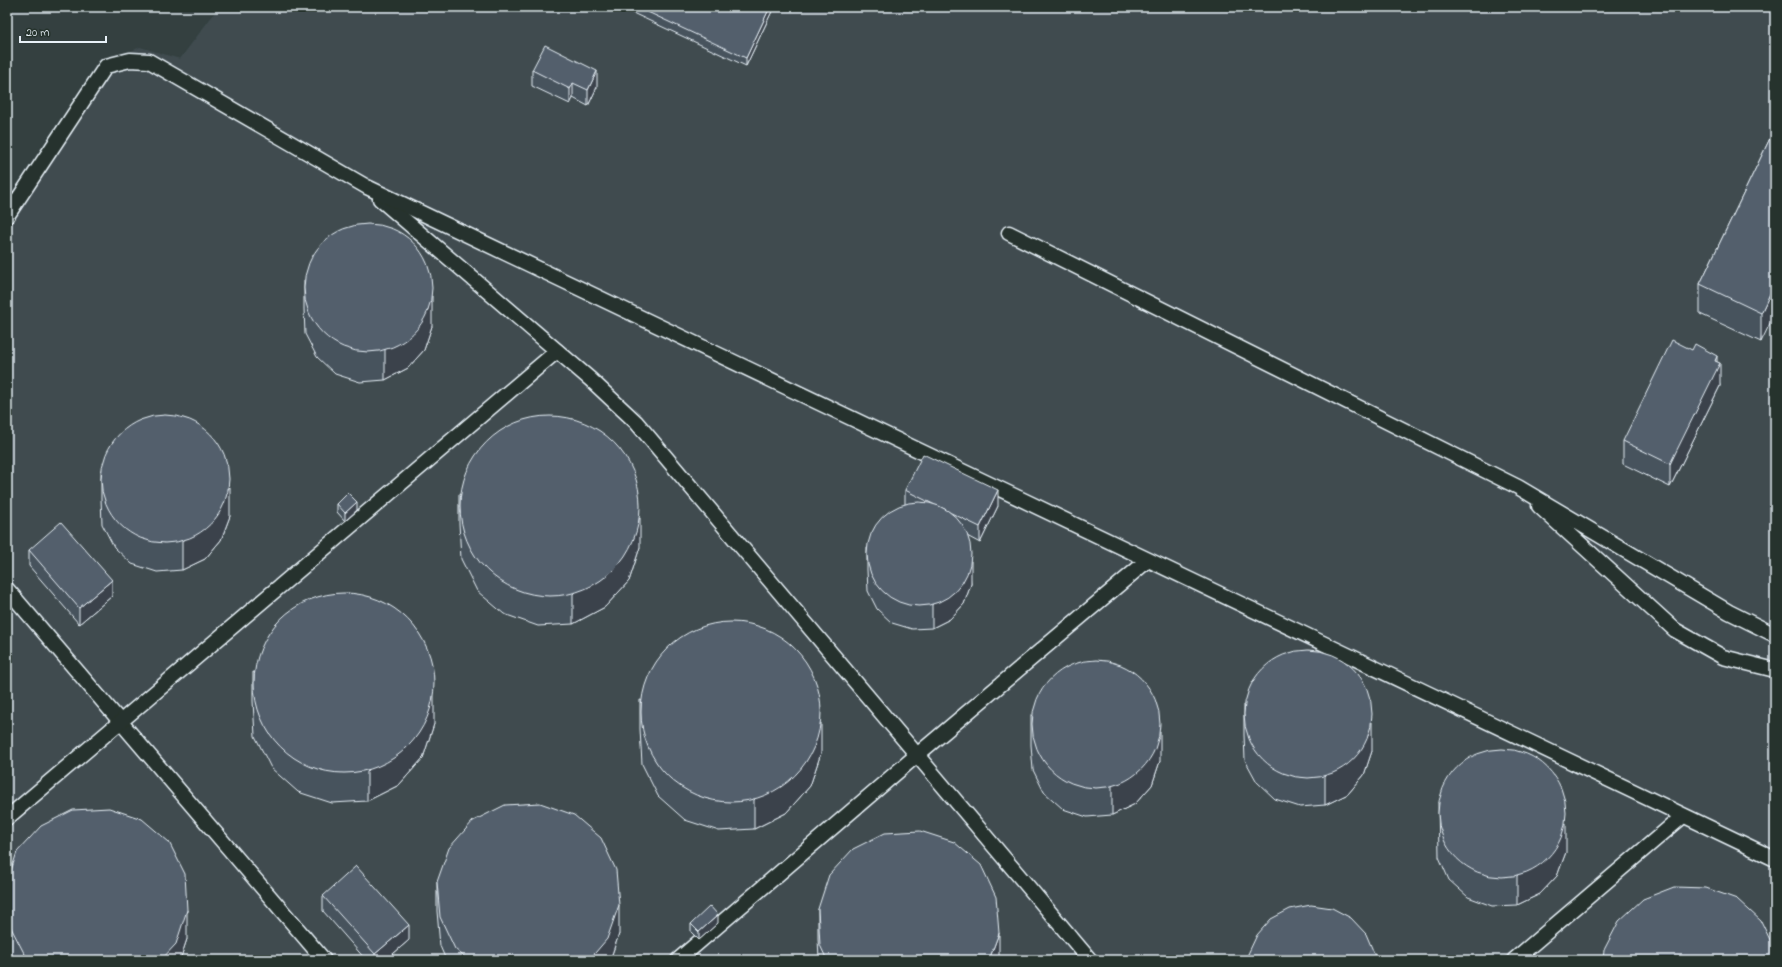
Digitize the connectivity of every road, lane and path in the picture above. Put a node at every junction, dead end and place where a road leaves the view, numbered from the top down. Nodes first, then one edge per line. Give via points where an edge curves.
1 (367, 187) junction
2 (7, 216) edge
3 (1009, 233) dead end
4 (557, 351) junction
5 (1518, 487) junction
6 (1148, 561) junction
7 (7, 589) edge
8 (1775, 635) edge
9 (1775, 670) edge
10 (120, 722) junction
11 (917, 755) junction
12 (1683, 816) junction
13 (7, 818) edge
14 (1775, 859) edge
15 (324, 960) edge
16 (678, 960) edge
17 (1090, 960) edge
18 (1514, 960) edge

1 - 2 lane via 149,61 130,60 106,66
1 - 4 lane
1 - 6 lane
3 - 5 lane
4 - 10 lane
4 - 11 lane via 636,422
5 - 8 lane via 1730,612
5 - 9 lane via 1675,630 1723,657
6 - 11 lane
6 - 12 lane
7 - 10 lane
10 - 13 lane
10 - 15 lane
11 - 16 lane
11 - 17 lane
12 - 14 lane
12 - 18 lane

